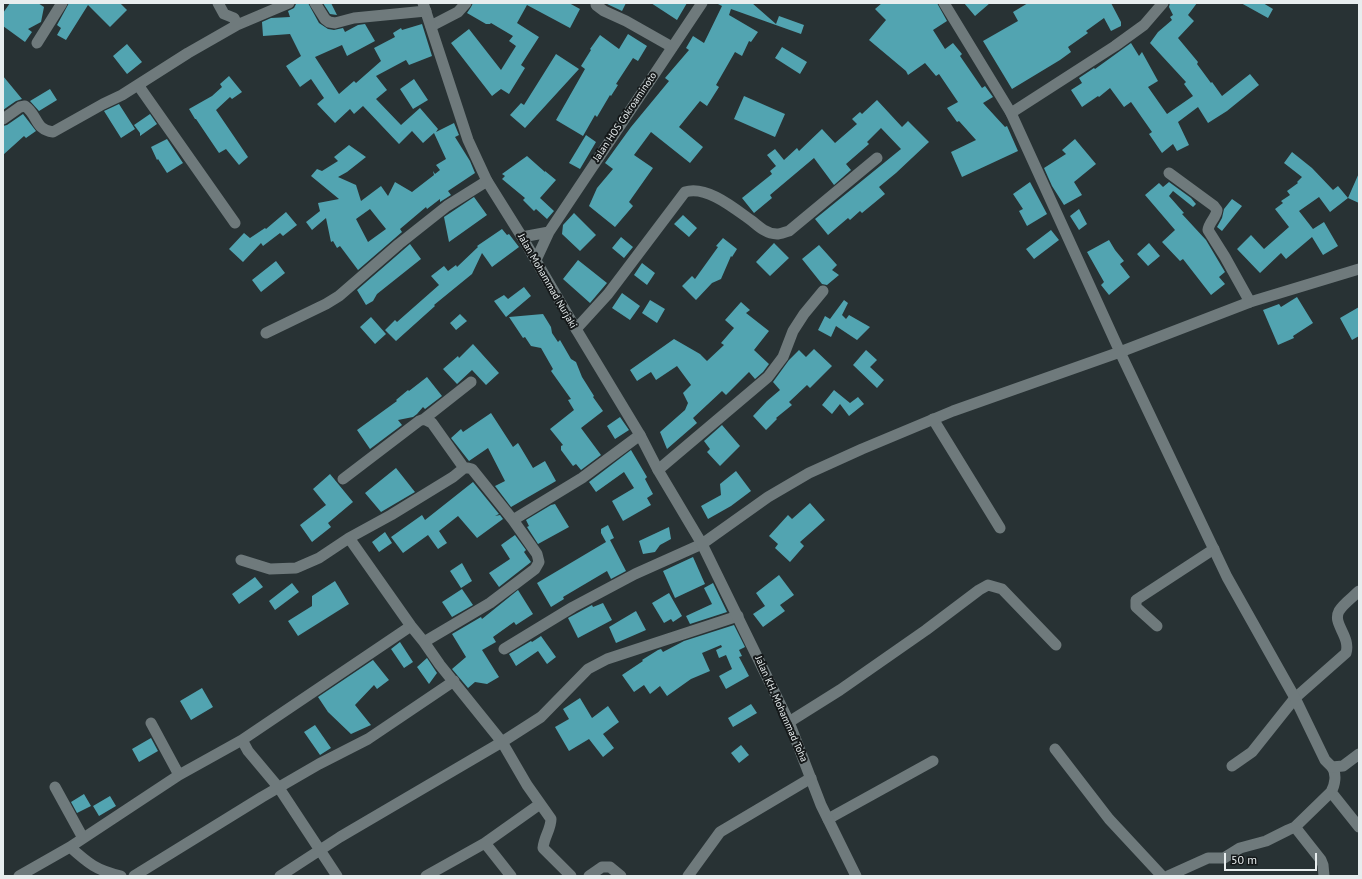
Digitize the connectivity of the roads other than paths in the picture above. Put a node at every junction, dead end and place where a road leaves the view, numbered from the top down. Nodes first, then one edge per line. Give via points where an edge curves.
1 (62, 3) edge
2 (218, 3) edge
3 (289, 3) edge
4 (315, 3) edge
5 (466, 3) edge
6 (596, 3) edge
7 (702, 3) edge
8 (944, 3) edge
9 (1163, 3) edge
10 (424, 7) edge
11 (236, 22) junction
12 (431, 26) junction
13 (37, 43) dead end
14 (672, 47) junction
15 (138, 85) junction
16 (1011, 113) junction
17 (3, 119) edge
18 (877, 158) dead end
19 (1169, 173) dead end
20 (487, 181) junction
21 (235, 223) dead end
22 (549, 232) junction
23 (522, 237) junction
24 (536, 260) junction
25 (1359, 269) edge
26 (823, 291) dead end
27 (1250, 302) junction
28 (576, 329) junction
29 (266, 334) dead end
30 (1120, 352) junction
31 (471, 382) dead end
32 (424, 419) junction
33 (933, 419) junction
34 (640, 435) junction
35 (464, 468) junction
36 (658, 470) junction
37 (343, 479) dead end
38 (513, 520) junction
39 (1000, 528) dead end
40 (349, 538) junction
41 (702, 544) junction
42 (1214, 548) junction
43 (241, 560) dead end
44 (1359, 591) edge
45 (738, 616) junction
46 (410, 626) junction
47 (1156, 626) dead end
48 (424, 642) junction
49 (1056, 645) dead end
50 (504, 649) dead end
51 (454, 681) junction
52 (1295, 698) junction
53 (789, 722) junction
54 (151, 723) dead end
55 (242, 740) junction
56 (502, 742) junction
57 (1055, 749) dead end
58 (1359, 754) edge
59 (933, 761) dead end
60 (1232, 766) dead end
61 (1332, 767) junction
62 (179, 775) junction
63 (811, 778) junction
64 (55, 787) dead end
65 (279, 788) junction
66 (1331, 792) junction
67 (542, 807) junction
68 (828, 819) junction
69 (1295, 827) junction
70 (1359, 827) edge
71 (83, 838) junction
72 (485, 843) junction
73 (70, 847) junction
74 (320, 851) junction
75 (19, 876) edge
76 (121, 876) edge
77 (134, 876) edge
78 (280, 876) edge
79 (337, 876) edge
80 (426, 876) edge
81 (511, 876) edge
82 (571, 876) edge
83 (590, 876) edge
84 (621, 876) edge
85 (688, 876) edge
86 (856, 876) edge
87 (1162, 876) edge
88 (1168, 876) edge
89 (1324, 876) edge

1 - 13 street
2 - 11 street via 224,14
3 - 11 street
4 - 10 street via 324,19 335,23
5 - 12 street via 458,12
6 - 14 street via 604,12 626,21
7 - 14 street, Jalan HOS Cokroaminoto
8 - 16 street
9 - 16 street via 1144,26
10 - 12 street, Jalan Mohammad Nurjaki
11 - 15 street
12 - 20 street, Jalan Mohammad Nurjaki via 468,140
14 - 22 street, Jalan HOS Cokroaminoto
15 - 17 street via 53,132 45,131 25,106
15 - 21 street
16 - 30 street
18 - 28 street via 789,231 777,234 766,231 704,191 686,192 608,294
19 - 27 street via 1217,210 1208,230
20 - 23 street, Jalan Mohammad Nurjaki
20 - 29 street via 447,206 339,296
22 - 23 street
22 - 24 street, Jalan HOS Cokroaminoto
23 - 24 street, Jalan Mohammad Nurjaki
24 - 28 street, Jalan Mohammad Nurjaki
25 - 27 street
26 - 36 street via 793,331 783,357 768,377
27 - 30 street
28 - 34 street, Jalan Mohammad Nurjaki
30 - 33 street
30 - 42 street
31 - 32 street
32 - 35 street via 432,423
32 - 37 street
33 - 39 street
33 - 41 street via 810,473 768,497
34 - 36 street, Jalan Mohammad Nurjaki
34 - 38 street via 582,478
35 - 38 street via 472,469
35 - 40 street via 391,515
36 - 41 street, Jalan Mohammad Nurjaki
38 - 48 street via 537,554 539,562 535,569 490,603
40 - 43 street via 320,558 296,568 270,569
40 - 46 street
41 - 45 street, Jalan KH. Mohammad Toha
41 - 50 street via 573,606
42 - 47 street via 1136,600 1136,607
42 - 52 street via 1227,578
44 - 52 street via 1339,611 1338,624 1348,645 1346,653
45 - 53 street, Jalan KH. Mohammad Toha
45 - 56 street via 607,659 588,670 541,717
46 - 48 street
46 - 55 street
48 - 51 street
49 - 53 street via 1002,589 988,585 840,690
51 - 56 street
51 - 65 street via 368,739
52 - 60 street via 1252,752
52 - 61 street via 1325,760
53 - 63 street, Jalan KH. Mohammad Toha
54 - 62 street
55 - 62 street
55 - 65 street
56 - 67 street
56 - 74 street
57 - 87 street via 1109,819
58 - 61 street via 1342,766
59 - 68 street
61 - 66 street via 1335,786
62 - 71 street
63 - 68 street, Jalan KH. Mohammad Toha
63 - 85 street via 720,832
64 - 71 street
65 - 74 street
65 - 77 street
66 - 69 street
66 - 70 street
67 - 72 street
67 - 82 street via 551,819 544,848
68 - 86 street, Jalan KH. Mohammad Toha
69 - 88 street via 1266,842 1240,848 1224,858 1208,858
69 - 89 street via 1321,860
71 - 73 street
72 - 80 street
72 - 81 street
73 - 75 street
73 - 76 street via 87,863 104,872
74 - 78 street
74 - 79 street
83 - 84 street via 602,867 610,867

